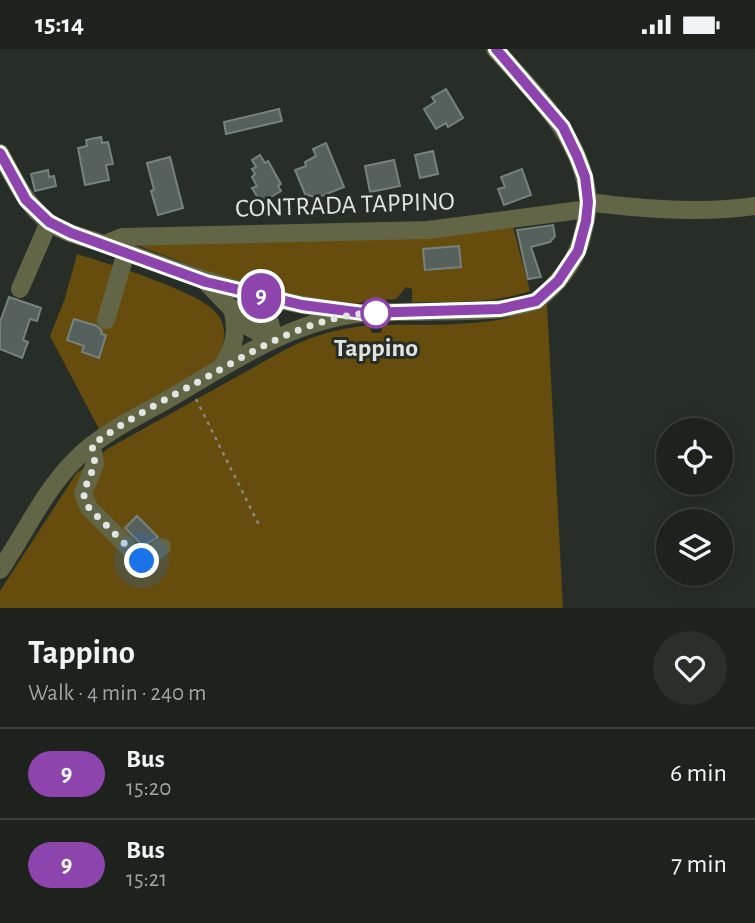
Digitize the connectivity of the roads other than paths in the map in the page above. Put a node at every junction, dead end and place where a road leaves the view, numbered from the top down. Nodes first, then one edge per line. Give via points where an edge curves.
1 (495, 49) edge
2 (0, 153) edge
3 (588, 205) junction
4 (755, 206) edge
5 (49, 222) junction
6 (106, 244) junction
7 (126, 252) junction
8 (206, 282) junction
9 (20, 289) dead end
10 (247, 293) junction
11 (232, 308) junction
12 (363, 313) junction
13 (106, 320) dead end
14 (271, 340) junction
15 (218, 371) junction
16 (92, 445) junction
17 (162, 547) dead end
18 (0, 571) edge

1 - 3 street via 563,127 585,177
2 - 5 street via 26,200
3 - 4 street, CONTRADA TAPPINO via 730,210
3 - 6 street, CONTRADA TAPPINO via 428,230 122,237
3 - 12 street via 578,251 558,281 536,301 500,309
5 - 6 street
5 - 9 street
6 - 7 street
7 - 8 street
7 - 13 street
8 - 10 street
8 - 11 street
10 - 12 street
10 - 14 street via 269,317
11 - 14 street via 249,327
11 - 15 street via 235,339
12 - 14 street via 320,321
14 - 15 street
15 - 16 street
16 - 17 street via 95,464 83,493 89,508 142,561
16 - 18 street via 59,479

